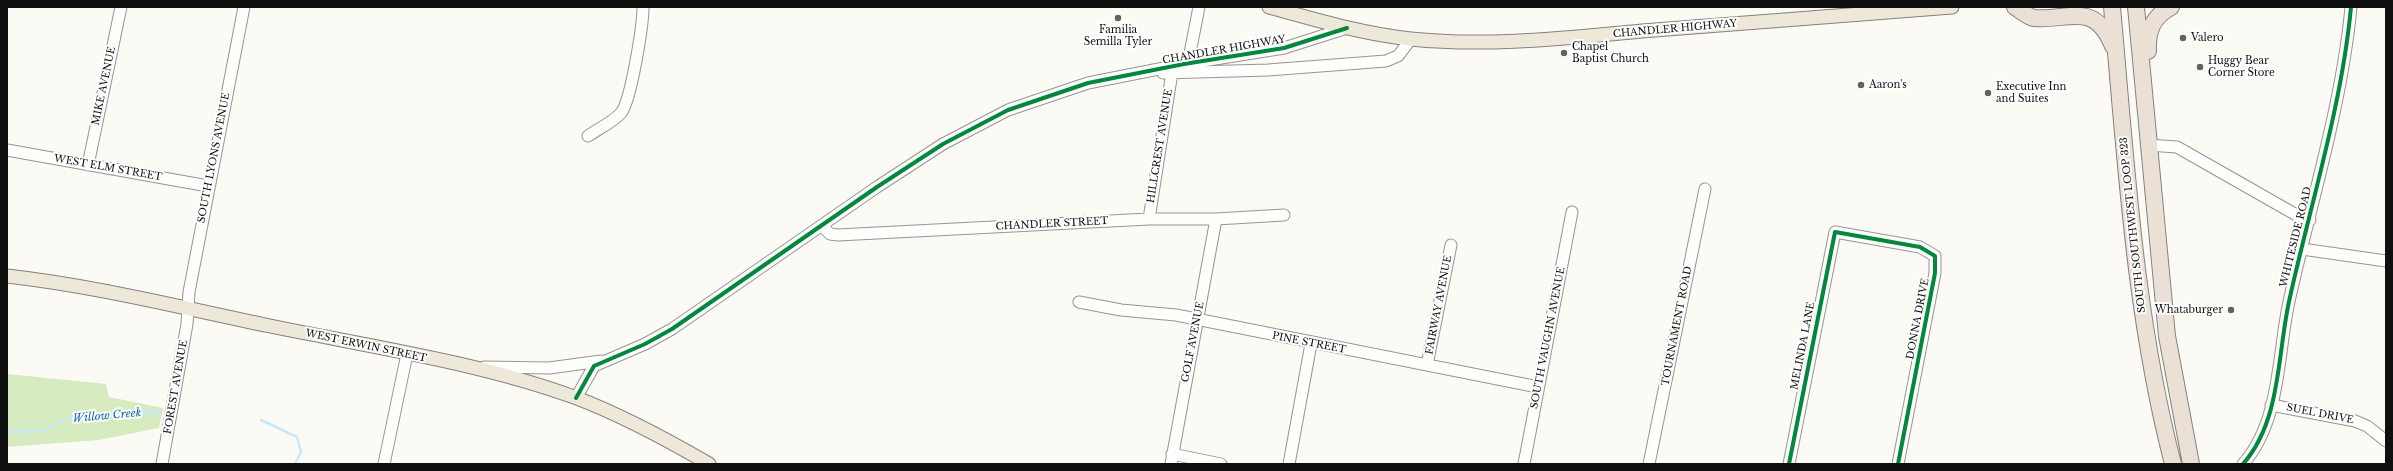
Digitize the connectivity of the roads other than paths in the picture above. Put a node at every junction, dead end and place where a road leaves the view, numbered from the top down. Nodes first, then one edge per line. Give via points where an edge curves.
1 (121, 7) edge
2 (244, 7) edge
3 (643, 7) edge
4 (1199, 7) edge
5 (1269, 7) edge
6 (1952, 7) edge
7 (2015, 7) edge
8 (2112, 7) edge
9 (2136, 7) edge
10 (2171, 7) edge
11 (2351, 7) edge
12 (1347, 28) junction
13 (1411, 39) junction
14 (2116, 53) junction
15 (1176, 67) junction
16 (588, 136) dead end
17 (2148, 142) junction
18 (7, 150) edge
19 (88, 165) junction
20 (208, 186) junction
21 (1705, 189) dead end
22 (1572, 212) dead end
23 (1284, 214) dead end
24 (1149, 219) junction
25 (1216, 220) junction
26 (2310, 220) junction
27 (822, 226) junction
28 (1835, 232) joint
29 (1450, 245) dead end
30 (2302, 249) junction
31 (2386, 261) edge
32 (7, 276) edge
33 (1079, 302) dead end
34 (190, 310) junction
35 (1197, 320) junction
36 (1311, 344) junction
37 (407, 354) junction
38 (603, 360) junction
39 (1427, 365) junction
40 (462, 366) junction
41 (1538, 387) junction
42 (576, 398) junction
43 (2271, 405) junction
44 (2386, 441) edge
45 (1172, 459) edge
46 (162, 464) edge
47 (384, 464) edge
48 (709, 464) edge
49 (1221, 464) edge
50 (1289, 464) edge
51 (1524, 464) edge
52 (1649, 464) edge
53 (1788, 464) edge
54 (1898, 464) edge
55 (2173, 464) edge
56 (2191, 464) edge
57 (2243, 464) edge

1 - 19 street, MIKE AVENUE
2 - 20 street, SOUTH LYONS AVENUE
3 - 16 street via 640,36 626,105 618,116
4 - 15 street, HILLCREST AVENUE via 1190,53
5 - 12 main road
6 - 13 main road, CHANDLER HIGHWAY via 1518,41
7 - 14 highway via 2032,18 2076,14 2085,16 2103,29
8 - 14 highway, SOUTH SOUTHWEST LOOP 323
9 - 17 highway
10 - 17 highway via 2155,20 2148,35 2153,112
11 - 26 street, WHITESIDE ROAD
12 - 13 main road
12 - 15 street, CHANDLER HIGHWAY via 1284,48
13 - 15 street, CHANDLER HIGHWAY via 1398,56 1386,61 1268,70
14 - 55 highway, SOUTH SOUTHWEST LOOP 323 via 2139,294 2163,425
15 - 24 street, HILLCREST AVENUE
15 - 27 street, CHANDLER HIGHWAY via 1070,89 1032,100 997,115 943,144
17 - 26 street via 2177,147 2300,217
17 - 56 highway via 2167,336
18 - 19 street, WEST ELM STREET
19 - 20 street, WEST ELM STREET
20 - 34 street, SOUTH LYONS AVENUE via 189,292
21 - 52 street, TOURNAMENT ROAD
22 - 41 street, SOUTH VAUGHN AVENUE
23 - 25 street, CHANDLER STREET
24 - 25 street, CHANDLER STREET
24 - 27 street, CHANDLER STREET via 838,235 828,232
25 - 35 street, GOLF AVENUE
26 - 30 street, WHITESIDE ROAD
27 - 38 street, CHANDLER HIGHWAY via 672,329 636,348
28 - 53 street, MELINDA LANE
28 - 54 street, DONNA DRIVE via 1920,247 1935,256 1935,273
29 - 39 street, FAIRWAY AVENUE
30 - 31 street
30 - 43 street, WHITESIDE ROAD via 2288,308
32 - 34 main road, WEST ERWIN STREET via 73,286
33 - 35 street, PINE STREET
34 - 37 main road, WEST ERWIN STREET
34 - 46 street, FOREST AVENUE
35 - 36 street, PINE STREET
35 - 45 street, GOLF AVENUE
36 - 39 street, PINE STREET
36 - 50 street
37 - 40 main road, WEST ERWIN STREET
37 - 47 street
38 - 40 street, CHANDLER HIGHWAY via 536,368
38 - 42 street, CHANDLER HIGHWAY via 589,371
39 - 41 street, PINE STREET
40 - 42 main road, WEST ERWIN STREET via 530,383
41 - 51 street, SOUTH VAUGHN AVENUE
42 - 48 main road, WEST ERWIN STREET via 654,433
43 - 44 street, SUEL DRIVE via 2355,421 2367,426
43 - 57 street, WHITESIDE ROAD via 2260,441
45 - 49 street

